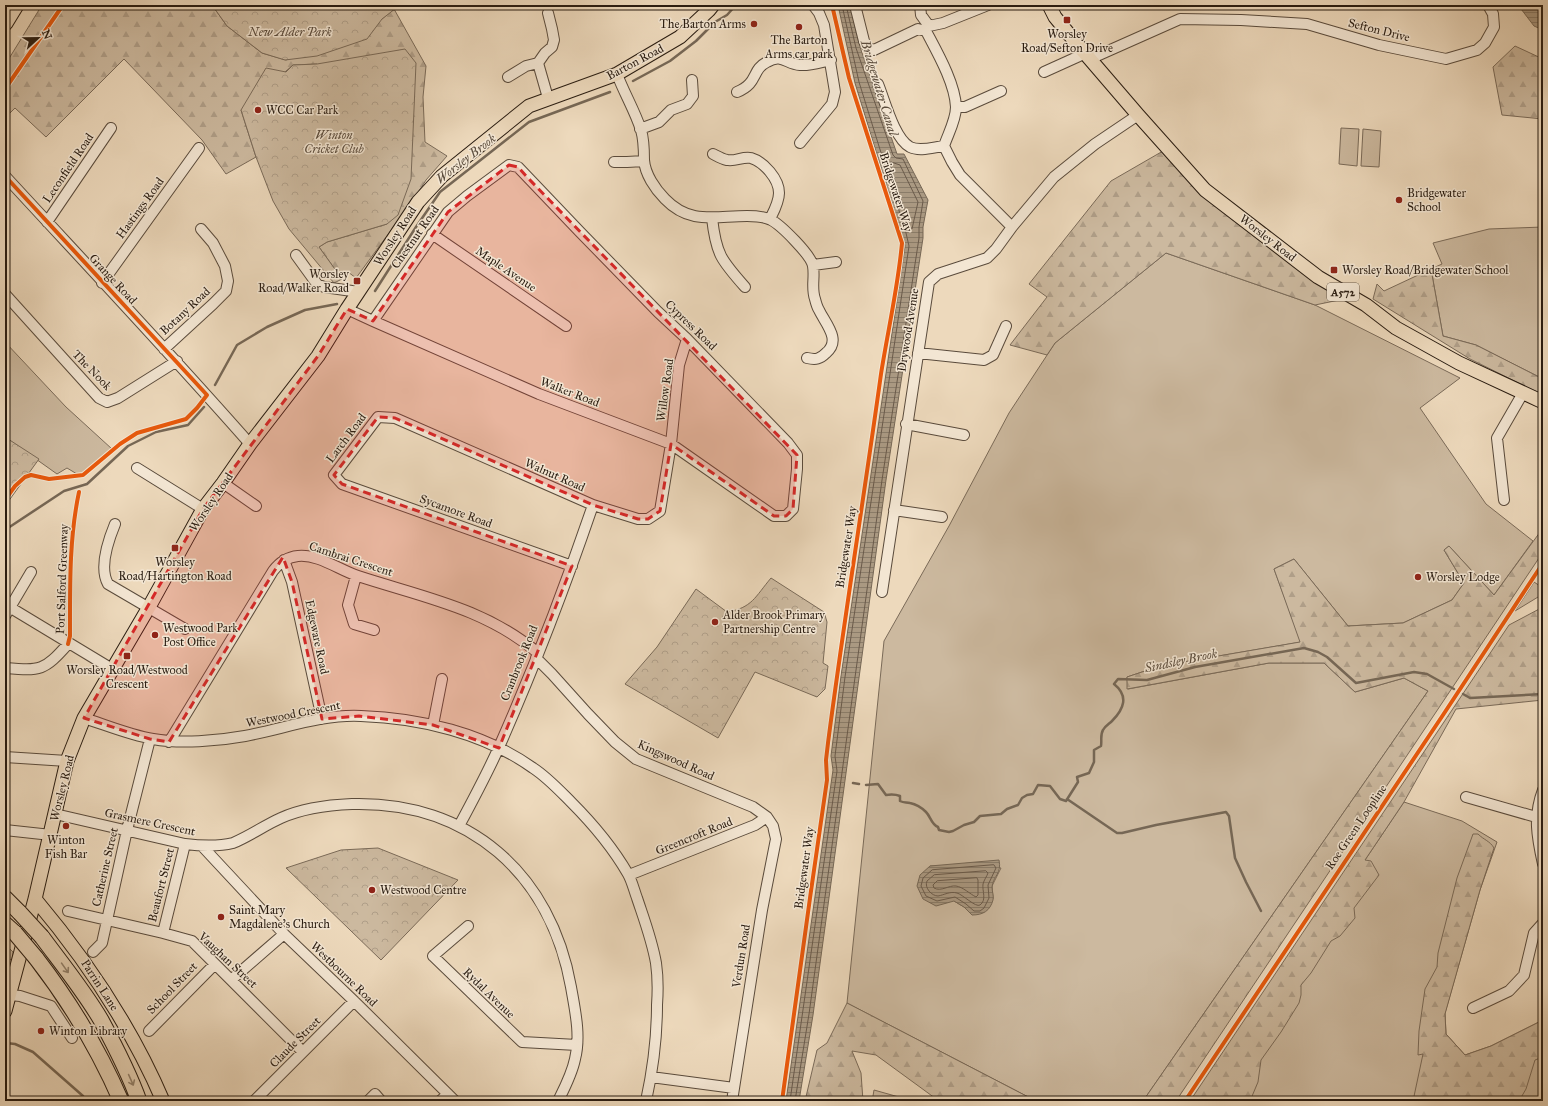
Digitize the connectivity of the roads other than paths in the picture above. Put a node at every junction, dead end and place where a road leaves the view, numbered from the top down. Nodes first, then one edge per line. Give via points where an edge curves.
1 (16, 5) edge
2 (713, 5) edge
3 (813, 5) edge
4 (855, 5) edge
5 (920, 5) edge
6 (988, 5) edge
7 (1049, 5) edge
8 (1488, 5) edge
9 (548, 13) dead end
10 (5, 23) edge
11 (1088, 56) junction
12 (831, 60) junction
13 (538, 63) junction
14 (1044, 72) dead end
15 (617, 74) junction
16 (508, 77) dead end
17 (692, 80) dead end
18 (878, 84) dead end
19 (1002, 91) dead end
20 (737, 92) dead end
21 (547, 99) junction
22 (956, 107) junction
23 (1138, 115) junction
24 (111, 128) dead end
25 (640, 129) junction
26 (800, 143) dead end
27 (944, 146) junction
28 (199, 148) dead end
29 (713, 154) dead end
30 (644, 161) junction
31 (614, 162) dead end
32 (509, 165) joint
33 (5, 176) edge
34 (712, 218) junction
35 (770, 219) junction
36 (47, 222) junction
37 (1012, 227) junction
38 (202, 229) dead end
39 (432, 234) junction
40 (296, 255) dead end
41 (836, 262) dead end
42 (813, 265) junction
43 (102, 283) junction
44 (745, 287) dead end
45 (359, 292) junction
46 (6, 294) edge
47 (347, 309) junction
48 (373, 321) junction
49 (566, 326) dead end
50 (1006, 326) dead end
51 (687, 339) junction
52 (164, 349) junction
53 (918, 353) junction
54 (807, 358) dead end
55 (177, 361) junction
56 (1523, 393) junction
57 (1543, 402) edge
58 (378, 417) joint
59 (906, 424) junction
60 (964, 435) dead end
61 (250, 444) junction
62 (671, 444) junction
63 (138, 468) dead end
64 (334, 475) joint
65 (223, 483) junction
66 (1504, 500) dead end
67 (593, 505) junction
68 (256, 506) dead end
69 (203, 509) junction
70 (894, 510) junction
71 (774, 516) joint
72 (942, 517) dead end
73 (115, 524) dead end
74 (284, 560) junction
75 (572, 566) junction
76 (31, 572) dead end
77 (356, 576) junction
78 (882, 592) dead end
79 (149, 608) junction
80 (8, 612) edge
81 (186, 629) dead end
82 (374, 630) dead end
83 (68, 644) junction
84 (537, 655) junction
85 (5, 668) edge
86 (112, 669) junction
87 (442, 679) dead end
88 (84, 718) junction
89 (322, 719) junction
90 (433, 725) junction
91 (150, 739) junction
92 (169, 742) junction
93 (499, 748) junction
94 (5, 757) edge
95 (67, 761) junction
96 (1543, 790) edge
97 (1466, 797) dead end
98 (55, 814) junction
99 (767, 817) junction
100 (1536, 817) junction
101 (460, 826) junction
102 (5, 830) edge
103 (127, 830) junction
104 (51, 835) junction
105 (185, 844) junction
106 (202, 846) junction
107 (1543, 864) edge
108 (629, 875) junction
109 (5, 898) edge
110 (35, 899) junction
111 (68, 911) dead end
112 (107, 919) junction
113 (1543, 923) edge
114 (468, 926) dead end
115 (10, 929) edge
116 (163, 933) junction
117 (284, 934) junction
118 (93, 952) dead end
119 (215, 964) junction
120 (231, 980) junction
121 (10, 995) junction
122 (354, 1001) junction
123 (1473, 1008) dead end
124 (5, 1011) edge
125 (149, 1031) dead end
126 (72, 1038) dead end
127 (577, 1045) junction
128 (303, 1052) junction
129 (651, 1077) junction
130 (734, 1088) junction
131 (452, 1097) edge
132 (121, 1101) edge
133 (139, 1101) edge
134 (163, 1101) edge
135 (254, 1101) edge
136 (368, 1101) edge
137 (381, 1101) edge
138 (440, 1101) edge
139 (558, 1101) edge
140 (646, 1101) edge
141 (732, 1101) edge

1 - 10 highway
2 - 15 main road, Barton Road via 680,37
3 - 12 street via 822,18
4 - 22 street via 868,48 874,50 918,29 926,31 950,81
5 - 6 street via 921,15 929,26
7 - 11 main road, Worsley Road / A572 via 1055,17
8 - 11 street, Sefton Drive via 1493,14 1494,27 1486,43 1477,50 1446,59 1307,24 1180,19
9 - 13 street via 554,40 552,47
11 - 14 street, Sefton Drive
11 - 23 main road, Worsley Road / A572
12 - 20 street via 800,65 783,59 771,60 759,68 750,85
12 - 26 street via 835,98
13 - 16 street via 526,66
13 - 21 street
15 - 21 main road, Barton Road
15 - 25 street
17 - 25 street via 693,96 687,104 671,110 659,122
18 - 27 street via 901,139 910,147 920,149
19 - 22 street via 965,107
21 - 45 main road, Worsley Road via 529,106 442,176 418,202
22 - 27 street
23 - 37 street, Drywood Avenue via 1095,144 1054,177
23 - 56 main road, Worsley Road / A572 via 1205,190 1318,277 1366,305 1396,328 1459,363
24 - 36 street, Leconfield Road
25 - 30 street via 644,142
27 - 37 street via 960,175
28 - 43 street, Hastings Road
29 - 35 street via 726,160 752,158 765,167 777,184 779,193
30 - 31 street
30 - 34 street via 653,185 666,200 684,213
32 - 39 street, Chestnut Road via 448,212
32 - 51 street, Cypress Road via 518,167
33 - 36 street, Grange Road
34 - 35 street via 753,216
34 - 44 street via 714,242 719,254
35 - 42 street via 790,235
36 - 43 street, Grange Road
37 - 53 street, Drywood Avenue via 987,258 938,274 929,282
38 - 52 street, Botany Road via 225,266 228,281 226,291
39 - 48 street, Chestnut Road
39 - 49 street, Maple Avenue
40 - 45 street via 317,284
41 - 42 street
42 - 54 street via 814,296 819,311 829,326 833,343 821,358
43 - 52 street, Grange Road
45 - 47 main road, Worsley Road
46 - 55 street, The Nook via 99,398 107,402 118,398
47 - 48 street, Walker Road
47 - 61 main road, Worsley Road via 318,356
48 - 62 street, Walker Road via 540,394
50 - 53 street via 993,355 984,360
51 - 62 street, Willow Road via 679,365
51 - 71 street, Cypress Road via 797,455 798,469 793,509 786,516
52 - 55 street, Grange Road
53 - 59 street, Drywood Avenue
55 - 61 street, Grange Road
56 - 57 main road, Worsley Road / A572
56 - 66 street via 1497,438
58 - 64 street, Larch Road
58 - 67 street, Walnut Road via 395,418
59 - 60 street
59 - 70 street, Drywood Avenue
61 - 65 main road, Worsley Road
62 - 67 street, Walnut Road via 660,510 648,519 638,519
62 - 71 street, Walker Road
63 - 69 street
64 - 75 street, Sycamore Road via 342,484
65 - 68 street
65 - 69 main road, Worsley Road
67 - 75 street, Cranbrook Road
69 - 79 main road, Worsley Road
70 - 72 street
70 - 78 street, Drywood Avenue
73 - 79 street via 103,567 108,584
74 - 77 street, Cambrai Crescent via 306,557 325,562
74 - 89 street, Edgeware Road via 292,582
74 - 92 street via 273,571
75 - 84 street, Cranbrook Road
76 - 80 street
77 - 82 street via 348,605 354,624
77 - 84 street, Cambrai Crescent via 463,608 507,630
79 - 81 street
79 - 86 main road, Worsley Road
80 - 83 street
83 - 85 street via 47,665 32,670
83 - 86 street
84 - 93 street, Cranbrook Road
84 - 99 street, Kingswood Road via 588,714 636,759 754,807
86 - 88 main road, Worsley Road
87 - 90 street
88 - 91 street, Westwood Crescent
88 - 95 main road, Worsley Road
89 - 90 street, Westwood Crescent via 359,716
89 - 92 street, Westwood Crescent via 232,738
90 - 93 street, Westwood Crescent
91 - 92 street, Westwood Crescent
91 - 103 street, Catherine Street
93 - 101 street, Cranbrook Road
93 - 108 street, Westwood Crescent via 533,768 586,817
94 - 95 street
95 - 98 main road, Worsley Road
96 - 100 street
97 - 100 street
98 - 103 street, Grasmere Crescent
98 - 104 main road, Worsley Road
99 - 108 street, Greencroft Road via 755,826
99 - 130 street, Verdun Road via 776,839
100 - 107 street
101 - 106 street, Grasmere Crescent via 414,809 346,804 292,813 233,842
101 - 127 street, Grasmere Crescent via 510,862 551,920 562,946 569,973
102 - 104 street
103 - 105 street, Grasmere Crescent
103 - 112 street, Catherine Street
104 - 110 main road, Worsley Road
105 - 106 street, Grasmere Crescent
105 - 116 street, Beaufort Street
106 - 117 street, Westbourne Road
108 - 129 street, Westwood Crescent via 648,928 658,982 657,1027
109 -> 133 highway, bridge via 42,937 100,1020 131,1079
110 - 121 main road, Worsley Road
110 - 134 main road, Parrin Lane via 83,958 115,1007
111 - 112 street, Vaughan Street
112 - 116 street, Vaughan Street
112 - 118 street, Catherine Street via 102,943
113 - 123 street via 1534,932 1524,975 1510,991
114 - 127 street, Rydal Avenue via 433,956 522,1042
115 - 132 highway, bridge via 36,958 69,1004 100,1056
116 - 119 street, Vaughan Street via 192,941
117 - 120 street
117 - 122 street, Westbourne Road
119 - 120 street, Vaughan Street
119 - 125 street, School Street
120 - 128 street, Vaughan Street
121 - 124 main road, Worsley Road
121 - 126 street via 51,1006
122 - 128 street, Claude Street
122 - 131 street, Westbourne Road
127 - 139 street, Grasmere Crescent via 571,1073
128 - 135 street, Claude Street
129 - 130 street
129 - 140 street, Westwood Crescent
130 - 141 street, Verdun Road
131 - 138 street
136 - 137 street via 375,1094

